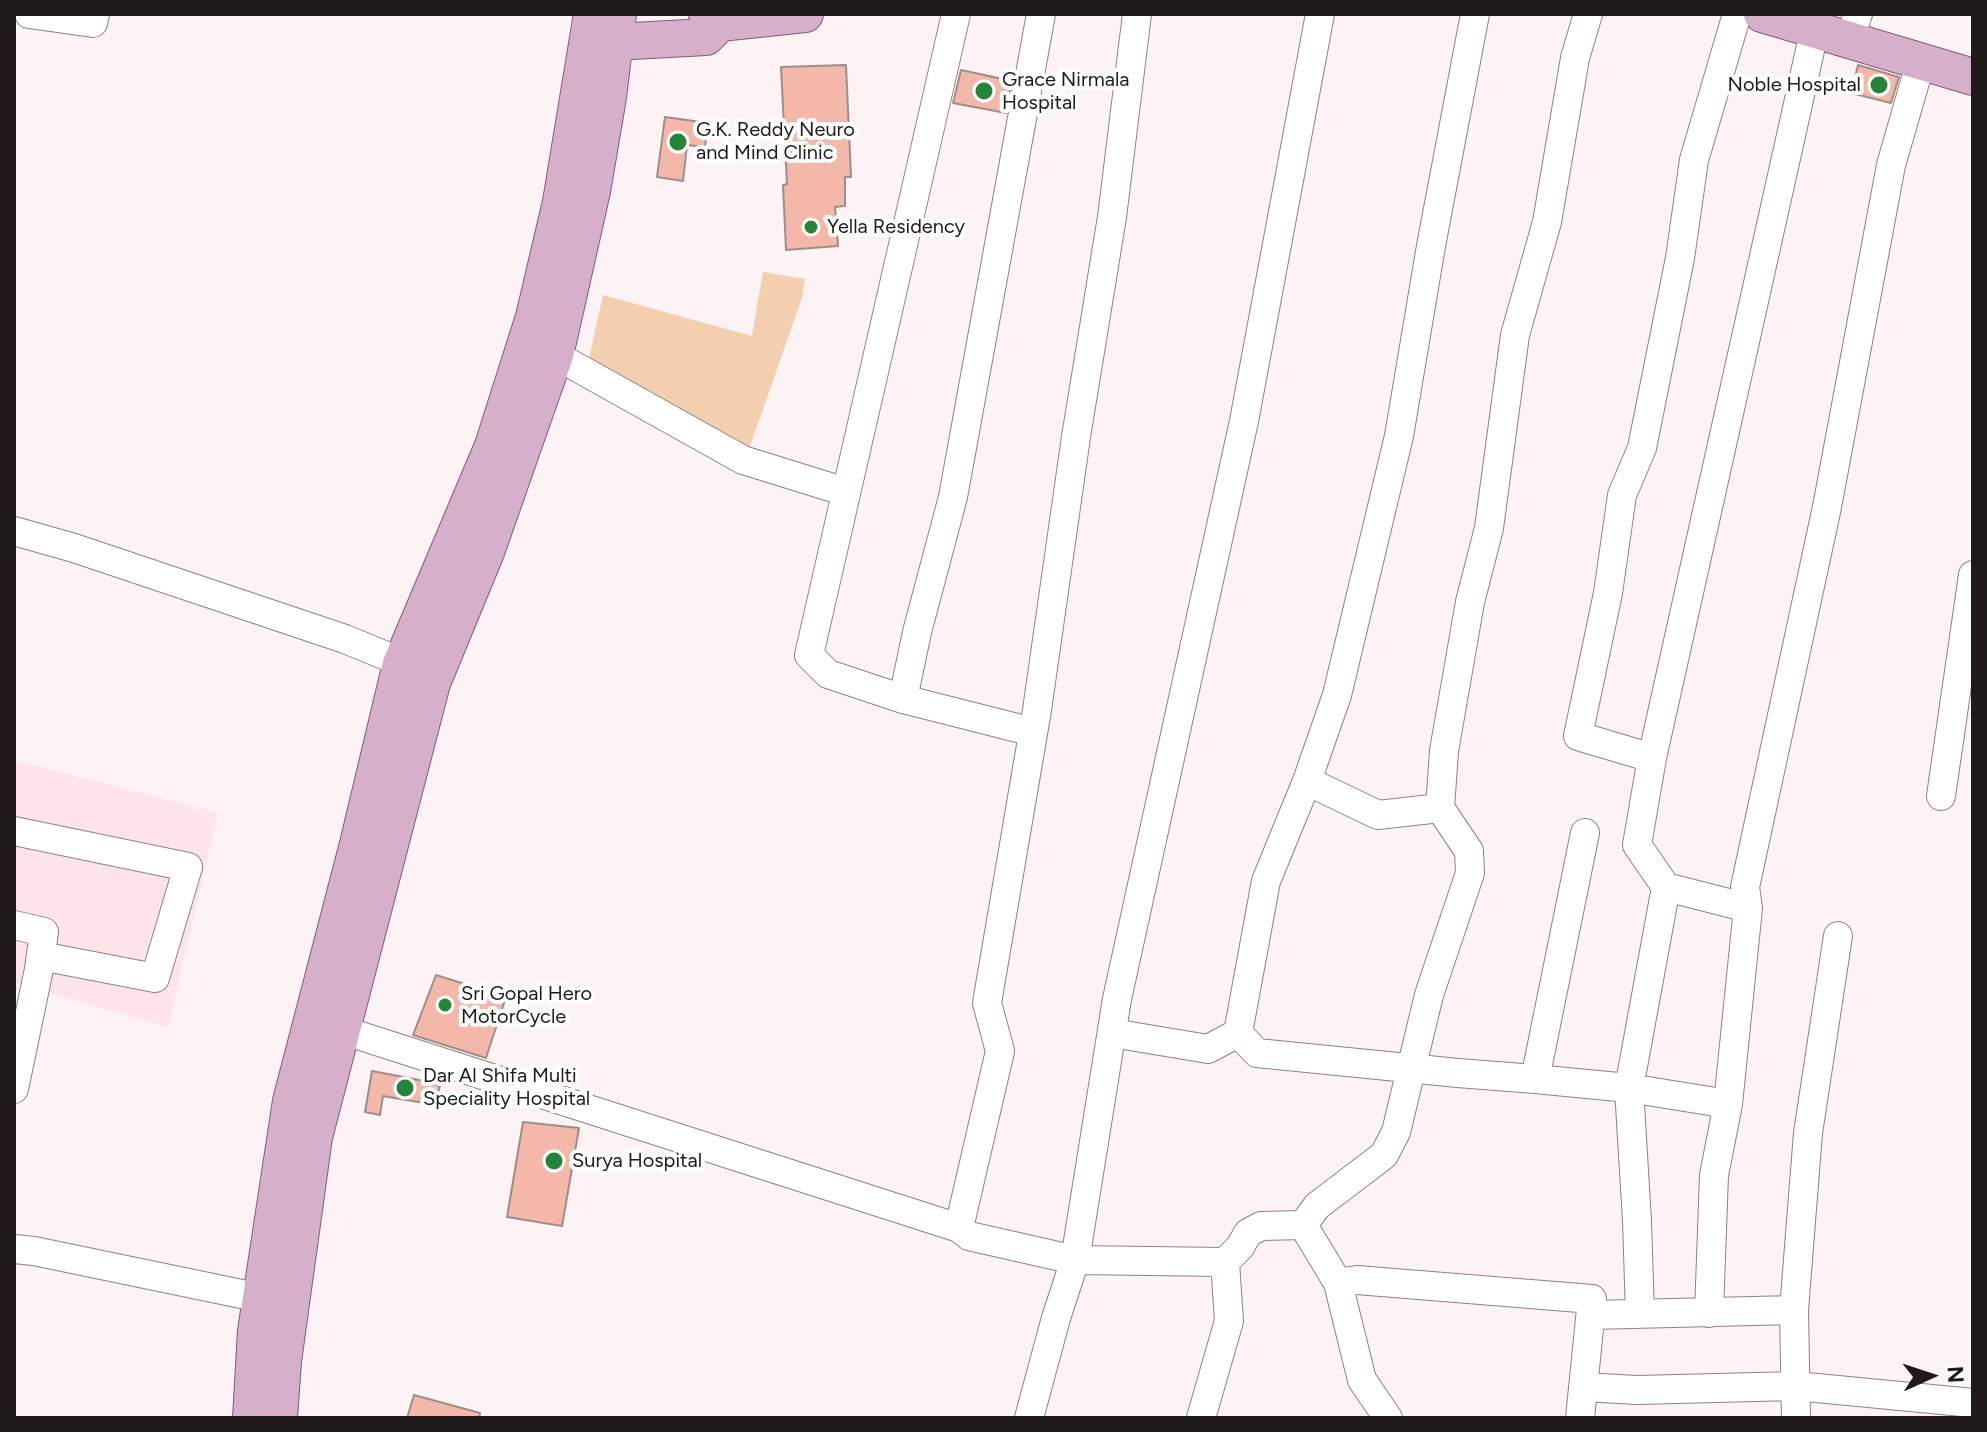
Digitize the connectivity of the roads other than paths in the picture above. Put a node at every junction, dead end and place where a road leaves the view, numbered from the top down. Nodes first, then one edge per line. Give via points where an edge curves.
1 (29, 14) edge
2 (95, 14) edge
3 (592, 14) edge
4 (805, 14) edge
5 (956, 14) edge
6 (1041, 14) edge
7 (1137, 14) edge
8 (1320, 14) edge
9 (1475, 14) edge
10 (1588, 14) edge
11 (1737, 14) edge
12 (1762, 14) edge
13 (713, 19) edge
14 (1854, 26) edge
15 (616, 28) edge
16 (1815, 28) junction
17 (1921, 61) junction
18 (1973, 77) edge
19 (555, 355) junction
20 (846, 492) junction
21 (14, 531) edge
22 (458, 573) junction
23 (1973, 575) edge
24 (401, 664) junction
25 (436, 675) junction
26 (903, 699) junction
27 (1033, 732) junction
28 (1652, 758) junction
29 (1307, 781) junction
30 (1941, 796) dead end
31 (1440, 808) junction
32 (14, 831) edge
33 (1585, 833) dead end
34 (1666, 887) junction
35 (1748, 908) junction
36 (14, 925) edge
37 (1838, 936) dead end
38 (41, 956) junction
39 (342, 1030) junction
40 (1112, 1033) junction
41 (1238, 1033) junction
42 (1411, 1068) junction
43 (1535, 1079) junction
44 (1629, 1088) junction
45 (14, 1089) edge
46 (1728, 1104) junction
47 (1303, 1225) junction
48 (959, 1228) junction
49 (14, 1249) edge
50 (1075, 1260) junction
51 (1225, 1262) junction
52 (1338, 1283) junction
53 (276, 1302) junction
54 (1794, 1310) junction
55 (1709, 1313) junction
56 (1640, 1314) junction
57 (1591, 1315) junction
58 (1796, 1386) junction
59 (1583, 1387) junction
60 (1973, 1403) edge
61 (251, 1418) edge
62 (279, 1418) edge
63 (1029, 1418) edge
64 (1201, 1418) edge
65 (1388, 1418) edge
66 (1580, 1418) edge
67 (1796, 1418) edge

1 - 2 street via 93,23
3 - 22 main road via 561,202 534,317
4 - 13 main road
5 - 20 street
6 - 26 street via 953,497
7 - 27 street via 1112,217
8 - 40 street via 1244,421
9 - 29 street via 1399,436 1337,695
10 - 31 street via 1575,58 1547,222 1515,335 1489,528 1444,751
11 - 28 street via 1694,160 1642,448 1622,495 1578,736
12 - 16 main road
13 - 15 main road via 706,37
14 - 16 main road
14 - 17 main road
15 - 19 main road via 592,191
16 - 28 street
17 - 18 main road
17 - 35 street via 1891,165 1827,507 1745,887
19 - 20 street via 743,460
19 - 22 main road
20 - 26 street via 809,655 828,674
21 - 24 street via 345,639
22 - 24 main road
22 - 25 main road
23 - 30 street
24 - 25 street
24 - 53 main road via 291,1101
25 - 39 main road
26 - 27 street
27 - 48 street via 987,1003 1000,1051
28 - 34 street via 1637,845
29 - 31 street via 1378,815
29 - 41 street via 1266,881
31 - 42 street via 1469,851 1470,873
32 - 38 street via 188,867 155,978
33 - 43 street
34 - 35 street
34 - 44 street
35 - 46 street
36 - 38 street via 44,932
37 - 54 street via 1808,1133
38 - 45 street
39 - 48 street
39 - 53 main road
40 - 41 street via 1208,1049
40 - 50 street
41 - 42 street via 1257,1053
42 - 43 street
42 - 47 street via 1396,1132 1384,1155 1317,1206
43 - 44 street
44 - 46 street
44 - 56 street
46 - 55 street via 1714,1175
47 - 51 street via 1261,1226 1248,1233
47 - 52 street
48 - 50 street via 969,1236
49 - 53 street
50 - 51 street
50 - 63 street
51 - 64 street via 1229,1321
52 - 57 street via 1357,1280 1592,1299
52 - 65 street via 1362,1380
53 - 61 main road via 256,1331
53 - 62 main road via 283,1361
54 - 55 street
54 - 58 street
55 - 56 street
56 - 57 street
57 - 59 street
58 - 59 street
58 - 60 street
58 - 67 street
59 - 66 street

